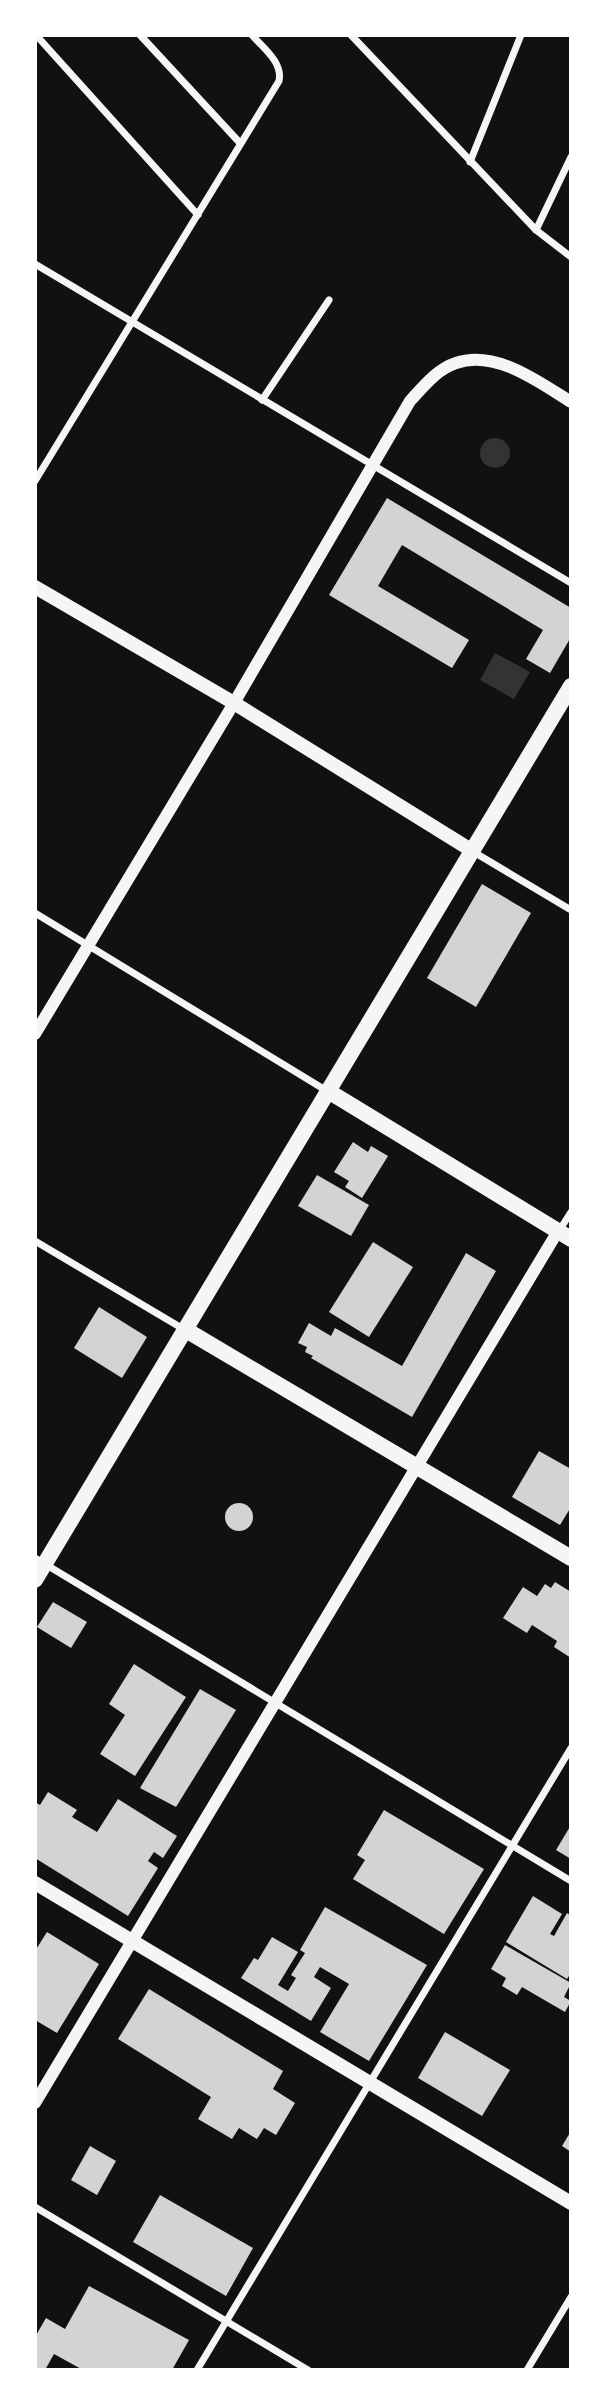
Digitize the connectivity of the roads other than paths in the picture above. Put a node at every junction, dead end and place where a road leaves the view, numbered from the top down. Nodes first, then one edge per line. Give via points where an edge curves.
1 (36, 35) edge
2 (140, 35) edge
3 (252, 35) edge
4 (351, 35) edge
5 (521, 35) edge
6 (240, 143) junction
7 (571, 157) edge
8 (470, 162) junction
9 (198, 215) junction
10 (536, 230) junction
11 (571, 257) edge
12 (35, 264) edge
13 (329, 300) dead end
14 (132, 322) junction
15 (262, 400) junction
16 (571, 402) edge
17 (374, 466) junction
18 (35, 481) edge
19 (571, 583) edge
20 (35, 587) edge
21 (571, 686) edge
22 (234, 703) junction
23 (471, 850) junction
24 (571, 910) edge
25 (35, 913) edge
26 (89, 945) junction
27 (35, 1034) edge
28 (328, 1091) junction
29 (571, 1212) edge
30 (565, 1235) edge
31 (35, 1241) edge
32 (186, 1330) junction
33 (417, 1466) junction
34 (571, 1558) edge
35 (40, 1561) edge
36 (35, 1580) edge
37 (275, 1703) junction
38 (571, 1748) edge
39 (512, 1846) junction
40 (571, 1881) edge
41 (35, 1883) edge
42 (132, 1941) junction
43 (370, 2083) junction
44 (35, 2103) edge
45 (571, 2203) edge
46 (35, 2207) edge
47 (571, 2297) edge
48 (227, 2322) junction
49 (197, 2370) edge
50 (308, 2370) edge
51 (527, 2370) edge

1 - 9 street
2 - 6 street
3 - 6 street via 281,72
4 - 8 street
5 - 8 street
6 - 9 street
7 - 10 street
8 - 10 street
9 - 14 street
10 - 11 street
12 - 14 street
13 - 15 street
14 - 15 street
14 - 18 street
15 - 17 street
16 - 17 street via 504,365 478,359 455,363 434,376 410,401
17 - 19 street
17 - 22 street
20 - 22 main road
21 - 23 main road
22 - 23 main road
22 - 26 street
23 - 24 street
23 - 28 main road
25 - 26 street
26 - 27 street
26 - 28 street
28 - 30 main road
28 - 32 main road
29 - 30 street
30 - 33 street
31 - 32 street
32 - 33 main road
32 - 35 main road
33 - 34 main road
33 - 37 street
35 - 36 main road
35 - 37 street
37 - 39 street
37 - 42 street
38 - 39 street
39 - 40 street
39 - 43 street
41 - 42 main road
42 - 43 main road
42 - 44 street
43 - 45 main road
43 - 48 street
46 - 48 street
47 - 51 street
48 - 49 street
48 - 50 street

